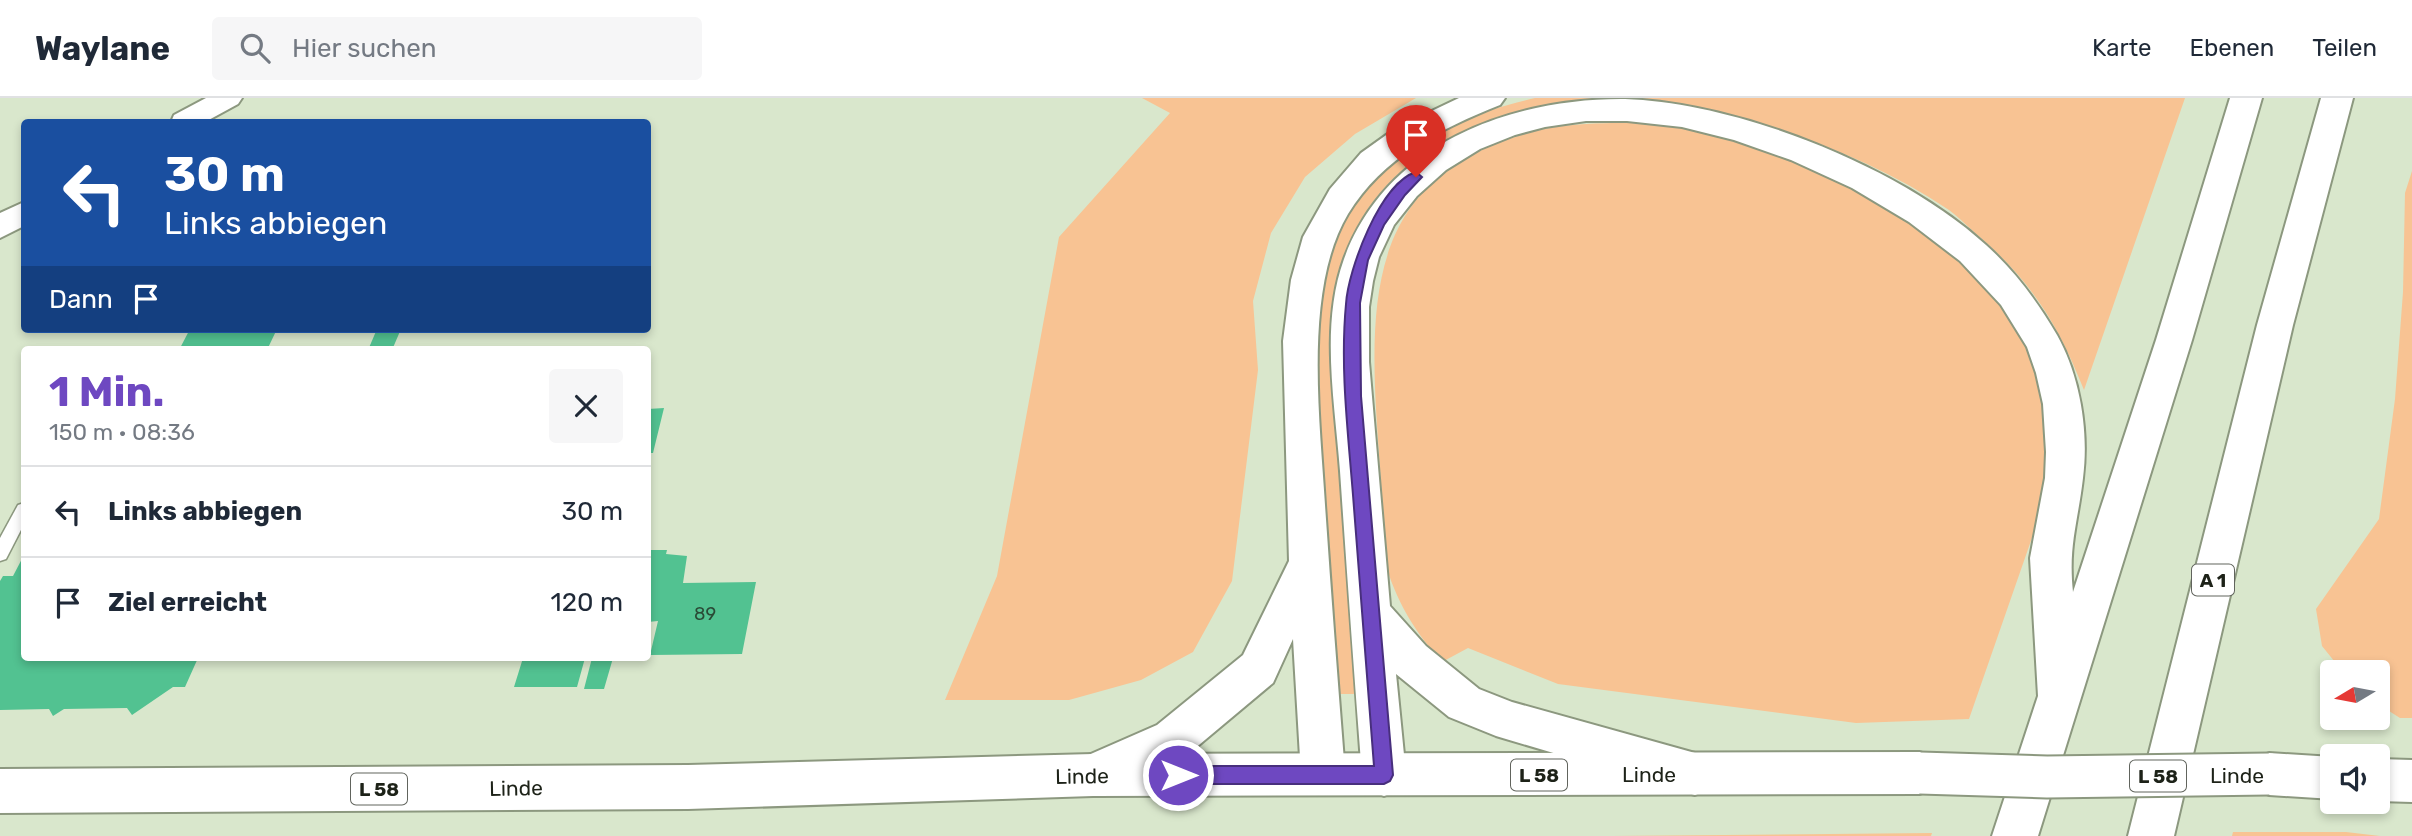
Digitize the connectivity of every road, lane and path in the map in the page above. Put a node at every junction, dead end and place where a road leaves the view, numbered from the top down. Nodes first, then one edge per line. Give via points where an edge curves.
1 (228, 98) edge
2 (1489, 98) edge
3 (2246, 98) edge
4 (2337, 98) edge
5 (190, 119) edge
6 (21, 214) edge
7 (0, 227) edge
8 (21, 516) edge
9 (0, 554) edge
10 (1307, 565) junction
11 (1370, 613) junction
12 (2060, 696) junction
13 (1323, 774) junction
14 (1695, 774) junction
15 (1093, 775) junction
16 (1384, 775) junction
17 (2320, 777) edge
18 (2390, 780) edge
19 (2412, 781) edge
20 (0, 791) edge
21 (2015, 836) edge
22 (2151, 836) edge

1 - 5 street
2 - 10 main road via 1403,136 1368,163 1319,238 1307,282 1302,334
3 - 12 main road
4 - 22 main road, A 1 via 2275,325
6 - 7 street
8 - 9 lane
10 - 13 main road
10 - 15 main road via 1258,669 1172,740
11 - 12 main road via 1351,342 1361,260 1378,223 1400,191 1431,162 1465,141 1541,116 1629,110 1736,130 1823,160 1926,216 1973,253 2014,297 2043,342 2063,402 2065,469 2050,555
11 - 14 main road via 1411,660 1464,703 1511,722
11 - 16 main road
12 - 21 main road
13 - 15 main road, Linde / L 58
13 - 16 main road, Linde / L 58
14 - 16 main road, Linde / L 58
14 - 17 main road, Linde / L 58, bridge
15 - 20 main road, Linde / L 58 via 688,786
18 - 19 main road

